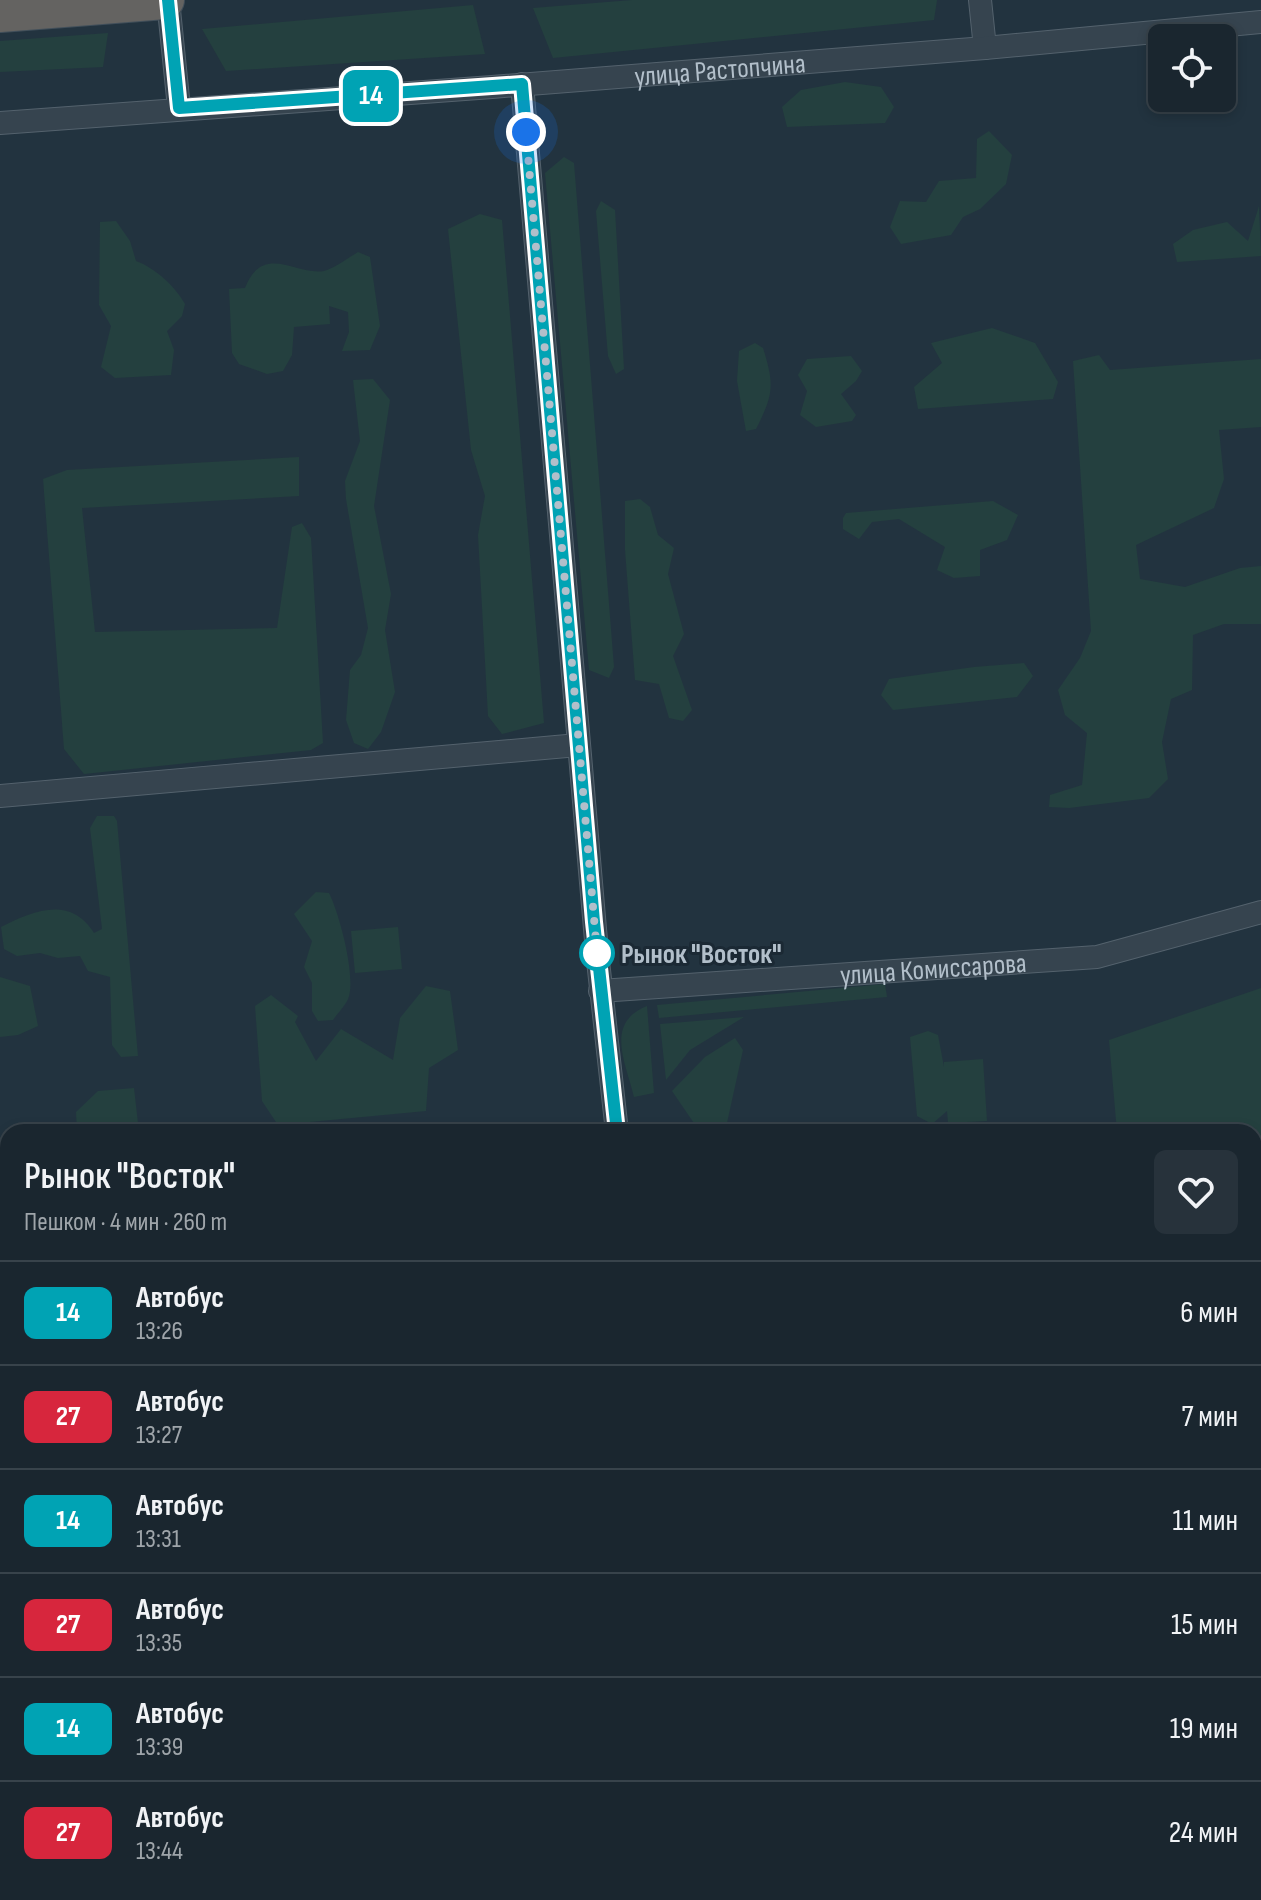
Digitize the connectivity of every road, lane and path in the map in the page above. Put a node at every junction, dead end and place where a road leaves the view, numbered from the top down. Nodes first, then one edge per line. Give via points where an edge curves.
1 (166, 0) edge
2 (980, 0) edge
3 (0, 13) edge
4 (1261, 22) edge
5 (985, 48) junction
6 (522, 84) junction
7 (179, 108) junction
8 (0, 123) edge
9 (578, 745) junction
10 (0, 796) edge
11 (1261, 912) edge
12 (600, 991) junction
13 (616, 1124) edge

1 - 3 highway
1 - 7 street
2 - 5 street
4 - 5 street, улица Растопчина
5 - 6 street, улица Растопчина
6 - 7 street, улица Растопчина
6 - 9 street
7 - 8 street, улица Растопчина
9 - 10 street
9 - 12 street
11 - 12 street, улица Комиссарова via 1097,957
12 - 13 street

